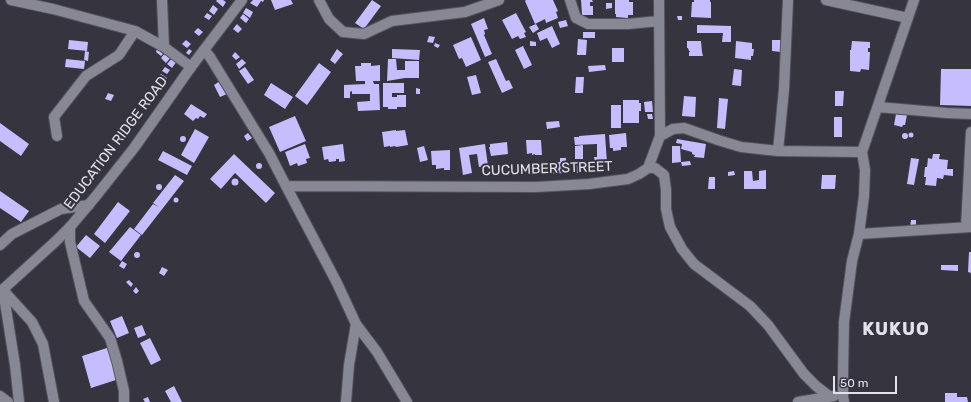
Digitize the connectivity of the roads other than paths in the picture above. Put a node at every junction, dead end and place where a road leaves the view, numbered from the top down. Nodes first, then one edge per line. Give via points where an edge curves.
1 (11, 0) edge
2 (162, 0) edge
3 (242, 0) edge
4 (319, 0) edge
5 (499, 0) edge
6 (570, 0) edge
7 (659, 0) edge
8 (788, 0) edge
9 (826, 0) edge
10 (914, 0) edge
11 (908, 18) junction
12 (659, 21) junction
13 (135, 31) junction
14 (164, 47) junction
15 (204, 50) junction
16 (191, 67) junction
17 (878, 107) junction
18 (971, 114) edge
19 (971, 132) edge
20 (57, 136) dead end
21 (660, 136) junction
22 (778, 151) junction
23 (862, 152) junction
24 (648, 168) junction
25 (286, 186) junction
26 (89, 205) junction
27 (70, 227) junction
28 (968, 227) edge
29 (858, 234) junction
30 (0, 245) edge
31 (2, 291) edge
32 (356, 324) junction
33 (0, 396) edge
34 (829, 396) junction
35 (844, 399) edge
36 (8, 402) edge
37 (18, 402) edge
38 (54, 402) edge
39 (124, 402) edge
40 (346, 402) edge
41 (407, 402) edge
42 (798, 402) edge

1 - 13 street
2 - 14 street
3 - 15 street, EDUCATION RIDGE ROAD
4 - 5 street via 329,19 343,32 364,34 392,21 465,12
6 - 12 street via 576,18 588,24
7 - 12 street
8 - 22 street
9 - 11 street
10 - 11 street
11 - 17 street
12 - 21 street
13 - 14 street
13 - 20 street via 119,55 86,76 54,117
14 - 16 street
15 - 16 street, EDUCATION RIDGE ROAD
15 - 25 street via 269,153
16 - 26 street, EDUCATION RIDGE ROAD via 134,148
17 - 18 street
17 - 23 street
19 - 28 street
21 - 22 street via 673,129 684,128 741,147
21 - 24 street
22 - 23 street
23 - 29 street via 865,170 864,196
24 - 25 street, CUCUMBER STREET via 628,179 536,187
24 - 34 street via 655,168 664,175 670,227 682,249 694,264 750,306 768,325 804,374
25 - 32 street via 337,282
26 - 27 street, EDUCATION RIDGE ROAD
26 - 30 street via 57,210 12,234
27 - 31 street, EDUCATION RIDGE ROAD
27 - 39 street via 70,242 84,301 110,338 124,391
28 - 29 street
29 - 35 street via 844,322
31 - 37 street via 15,365
31 - 38 street via 32,322 43,344
32 - 40 street
32 - 41 street via 377,352
33 - 36 street
34 - 35 street
34 - 42 street

